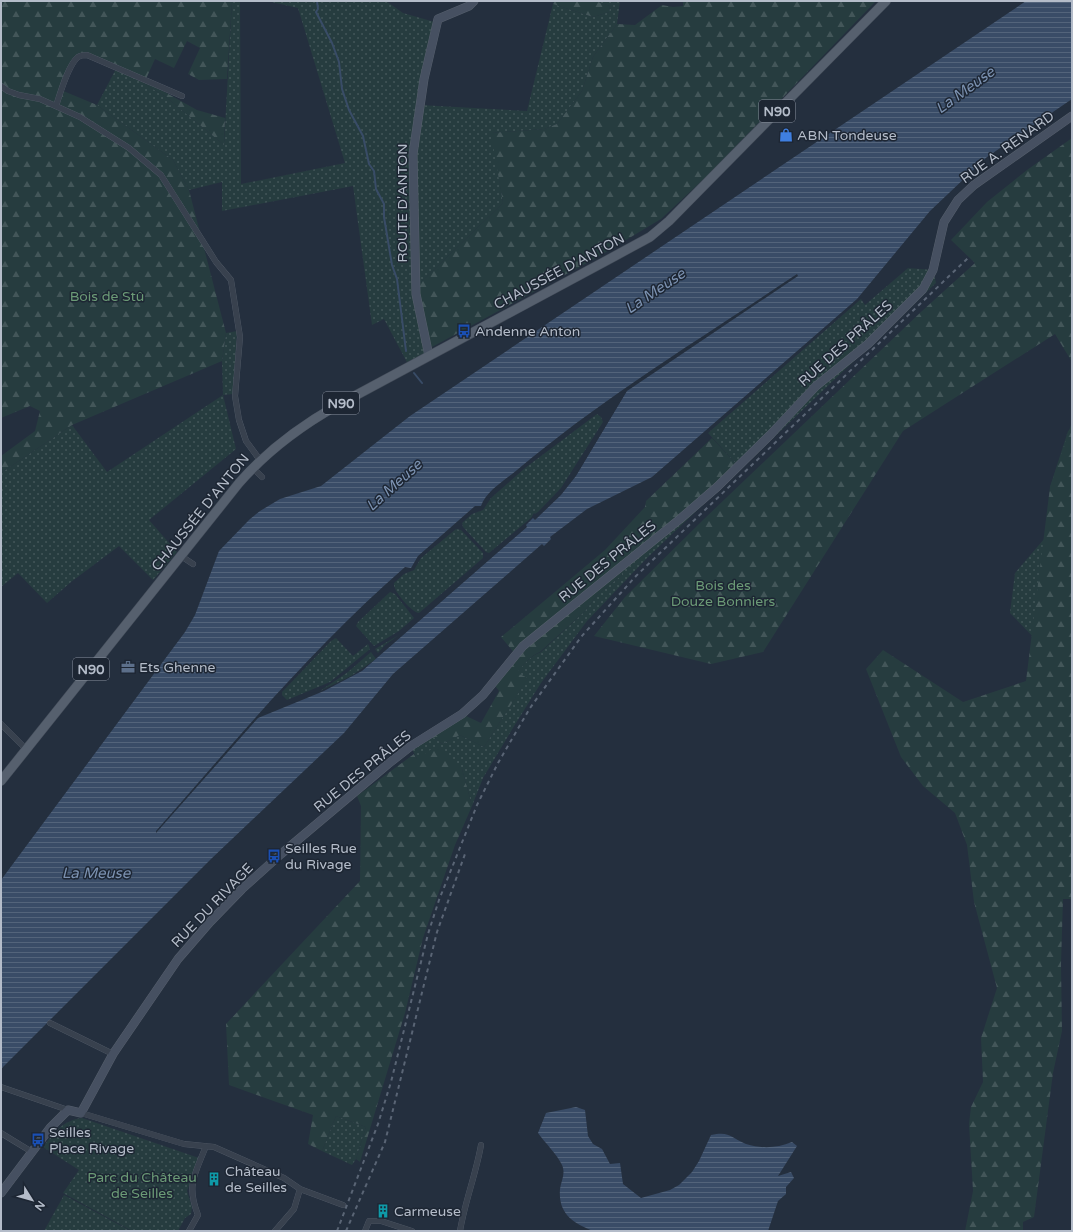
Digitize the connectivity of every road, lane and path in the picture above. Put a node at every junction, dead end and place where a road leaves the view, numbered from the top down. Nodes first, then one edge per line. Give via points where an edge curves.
1 (474, 1) edge
2 (886, 1) edge
3 (1, 86) edge
4 (182, 96) dead end
5 (56, 106) junction
6 (1072, 116) edge
7 (924, 289) joint
8 (429, 356) junction
9 (260, 460) junction
10 (253, 468) junction
11 (262, 477) dead end
12 (181, 556) junction
13 (193, 564) dead end
14 (1, 724) edge
15 (26, 749) junction
16 (1, 781) edge
17 (297, 840) joint
18 (50, 1023) dead end
19 (113, 1054) junction
20 (1, 1087) edge
21 (68, 1110) junction
22 (81, 1113) junction
23 (1, 1133) edge
24 (481, 1145) dead end
25 (206, 1146) junction
26 (32, 1152) junction
27 (300, 1189) junction
28 (1, 1193) edge
29 (343, 1205) dead end
30 (189, 1231) edge
31 (275, 1231) edge
32 (365, 1231) edge
33 (412, 1231) edge
34 (460, 1231) edge

1 - 8 street, ROUTE D'ANTON via 469,6 438,19 424,79 413,154 416,294
2 - 8 main road, CHAUSSÉE D'ANTON / N90 via 706,186 656,232
3 - 5 street via 18,95
4 - 5 street via 82,55 74,61
5 - 9 street via 80,117 129,148 161,175 216,262 231,280 240,337 235,396 246,441
6 - 7 street, RUE A. RENARD via 974,185 958,200 944,222 933,270
7 - 17 street, RUE DES PRÂLES via 868,344 816,386 717,487 523,646 483,695 462,714 411,746
8 - 9 main road, CHAUSSÉE D'ANTON / N90 via 306,423
9 - 10 main road, CHAUSSÉE D'ANTON / N90
10 - 11 street
10 - 12 main road, CHAUSSÉE D'ANTON / N90
12 - 13 street
12 - 15 main road, CHAUSSÉE D'ANTON / N90
14 - 15 street
15 - 16 main road, CHAUSSÉE D'ANTON / N90
17 - 19 street, RUE DU RIVAGE via 242,889 182,954
18 - 19 street
19 - 22 street, RUE DU RIVAGE
20 - 21 street
21 - 22 street
21 - 26 street
22 - 25 street via 184,1144
23 - 26 street
24 - 34 street
25 - 27 street via 214,1147 284,1178
25 - 30 street via 194,1176 191,1193 198,1215
26 - 28 street
27 - 29 street
27 - 31 street via 294,1209
32 - 33 street via 369,1221 380,1221

